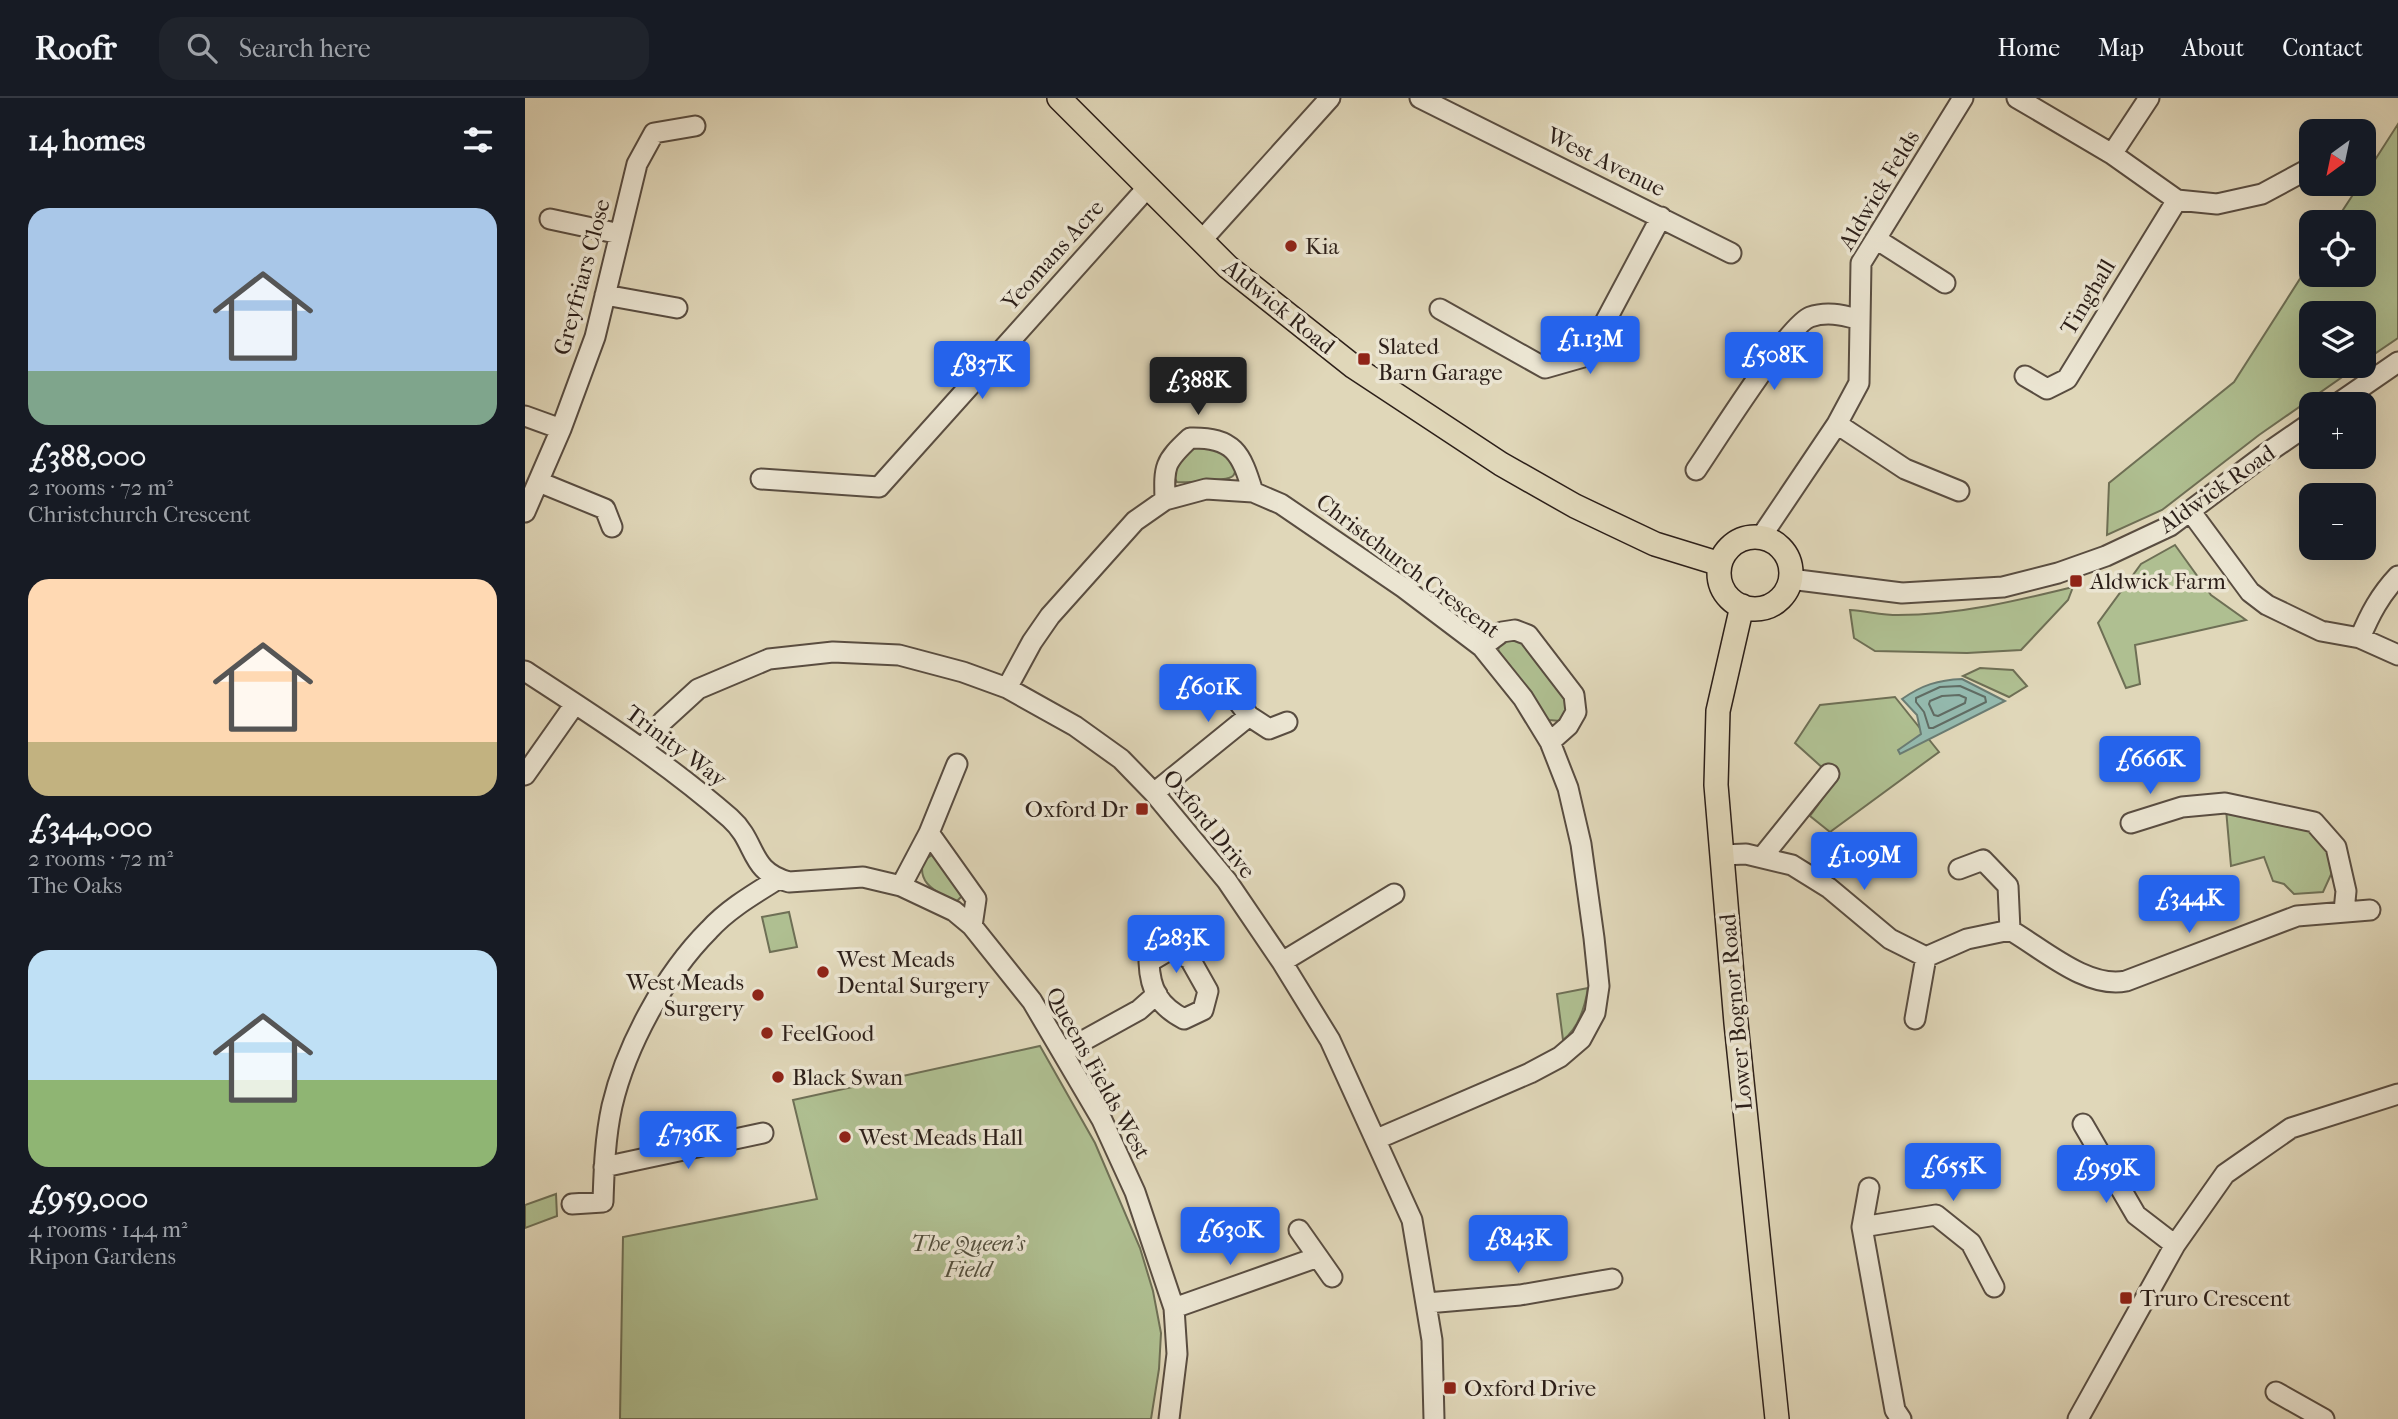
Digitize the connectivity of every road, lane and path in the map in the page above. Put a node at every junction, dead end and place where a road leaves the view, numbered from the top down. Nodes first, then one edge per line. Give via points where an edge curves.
1 (1059, 98) edge
2 (1330, 98) edge
3 (1420, 98) edge
4 (1963, 98) edge
5 (2017, 98) edge
6 (2149, 98) edge
7 (695, 126) dead end
8 (2112, 154) junction
9 (2299, 174) edge
10 (1147, 188) junction
11 (2176, 200) junction
12 (1661, 217) junction
13 (549, 219) dead end
14 (620, 234) junction
15 (1876, 239) junction
16 (1201, 241) junction
17 (1731, 253) dead end
18 (1945, 283) dead end
19 (605, 295) junction
20 (677, 309) dead end
21 (1440, 309) dead end
22 (1858, 319) junction
23 (2398, 362) edge
24 (2025, 376) dead end
25 (2354, 392) edge
26 (525, 416) edge
27 (1837, 424) junction
28 (561, 429) junction
29 (2299, 431) edge
30 (1696, 470) dead end
31 (761, 479) dead end
32 (539, 482) junction
33 (1959, 491) dead end
34 (1253, 492) junction
35 (1165, 500) junction
36 (525, 512) edge
37 (2191, 512) junction
38 (612, 527) dead end
39 (1761, 537) junction
40 (1720, 564) junction
41 (2398, 576) edge
42 (1790, 579) junction
43 (1742, 606) junction
44 (2360, 638) junction
45 (1482, 647) junction
46 (2398, 655) edge
47 (525, 671) edge
48 (1007, 688) junction
49 (575, 704) junction
50 (1287, 722) dead end
51 (1550, 742) junction
52 (643, 749) junction
53 (957, 764) dead end
54 (1829, 774) dead end
55 (525, 775) edge
56 (1154, 793) junction
57 (2131, 823) dead end
58 (929, 833) junction
59 (1722, 855) junction
60 (1763, 856) junction
61 (1959, 869) dead end
62 (778, 879) junction
63 (901, 886) junction
64 (1394, 894) dead end
65 (2370, 910) dead end
66 (2344, 911) junction
67 (972, 926) junction
68 (2010, 930) junction
69 (1926, 957) junction
70 (1282, 962) junction
71 (1157, 994) dead end
72 (1915, 1019) dead end
73 (1063, 1052) junction
74 (2398, 1094) edge
75 (2083, 1124) dead end
76 (763, 1133) dead end
77 (1377, 1139) junction
78 (604, 1167) junction
79 (1869, 1188) dead end
80 (572, 1204) dead end
81 (1861, 1227) junction
82 (1299, 1230) dead end
83 (2175, 1245) junction
84 (1318, 1257) junction
85 (1332, 1277) dead end
86 (1612, 1279) dead end
87 (1994, 1287) dead end
88 (1427, 1303) junction
89 (1174, 1308) junction
90 (2276, 1392) dead end
91 (1169, 1419) edge
92 (1434, 1419) edge
93 (1777, 1419) edge
94 (1901, 1419) edge
95 (2078, 1419) edge
96 (2324, 1419) edge

1 - 10 main road, Aldwick Road
2 - 16 street
3 - 12 street, West Avenue
4 - 15 street, Aldwick Felds
5 - 8 street
6 - 8 street
7 - 14 street, Greyfriars Close via 654,132 637,164
8 - 11 street
9 - 11 street via 2262,194 2217,204
10 - 16 main road, Aldwick Road
10 - 31 street, Yeomans Acre via 879,487
11 - 24 street, Tinghall via 2067,379 2047,389
12 - 17 street, West Avenue
12 - 21 street via 1587,356 1545,368
13 - 14 street
14 - 19 street, Greyfriars Close
15 - 18 street
15 - 22 street, Aldwick Felds via 1861,263
16 - 40 main road, Aldwick Road via 1268,301 1354,367 1501,464 1655,544
19 - 20 street
19 - 28 street, Greyfriars Close via 595,337
22 - 27 street, Aldwick Felds via 1859,383
22 - 30 street via 1830,313 1807,317 1784,342
23 - 25 street
26 - 28 street
27 - 33 street via 1905,469
27 - 39 street, Aldwick Felds
28 - 32 street, Greyfriars Close
29 - 37 street, Aldwick Road
32 - 36 street, Greyfriars Close
32 - 38 street via 605,509
34 - 35 street, Christchurch Crescent via 1206,489
34 - 35 street via 1238,454 1226,442 1190,438 1164,468
34 - 45 street, Christchurch Crescent via 1313,524
35 - 48 street, Christchurch Crescent via 1135,521 1050,616
37 - 42 street, Aldwick Road via 2106,556 2003,587 1902,593
37 - 44 street via 2250,592 2267,605 2321,631
39 - 40 main road via 1731,546
39 - 42 main road via 1787,557
40 - 43 main road via 1721,584
41 - 44 street via 2376,603
42 - 43 main road via 1772,604
43 - 59 main road, Lower Bognor Road via 1718,710 1716,785
44 - 46 street
45 - 51 street, Christchurch Crescent via 1523,698
45 - 51 street via 1502,632 1528,635 1574,695 1576,712
47 - 49 street, Trinity Way
48 - 52 street, Oxford Drive via 899,655 833,652 769,659 698,689 663,721
48 - 56 street, Oxford Drive via 1075,726 1121,760
49 - 52 street, Trinity Way
49 - 55 street
50 - 56 street via 1269,729 1243,708
51 - 77 street, Christchurch Crescent via 1568,788 1581,844 1599,986 1595,1013 1581,1039 1560,1057
52 - 62 street, Trinity Way via 734,822 762,870
53 - 58 street
54 - 60 street
56 - 70 street, Oxford Drive via 1227,881
57 - 66 street via 2182,807 2225,803 2314,822 2336,848 2346,891
58 - 63 street
58 - 67 street via 976,899
59 - 60 street
59 - 93 main road, Lower Bognor Road
60 - 69 street via 1793,864 1890,939
61 - 68 street via 1982,852 2008,886
62 - 63 street, Queens Fields West via 863,877
62 - 78 street via 710,928 660,994 621,1072
63 - 67 street, Queens Fields West via 954,911
64 - 70 street
65 - 66 street
66 - 68 street via 2297,916 2112,984 2082,975
67 - 73 street, Queens Fields West via 1032,1002
68 - 69 street via 1967,939
69 - 72 street
70 - 77 street, Oxford Drive via 1330,1040
71 - 73 street via 1139,1010
73 - 89 street, Queens Fields West via 1102,1120 1135,1192
74 - 83 street via 2291,1128 2225,1174
75 - 83 street via 2136,1215
76 - 78 street
77 - 88 street, Oxford Drive via 1412,1220
78 - 80 street via 603,1202
79 - 81 street
81 - 87 street via 1936,1215 1971,1243
81 - 94 street via 1895,1410
82 - 84 street
83 - 95 street
84 - 85 street
84 - 89 street
86 - 88 street via 1520,1295
88 - 92 street, Oxford Drive
89 - 91 street, Queens Fields West via 1177,1354
90 - 96 street

